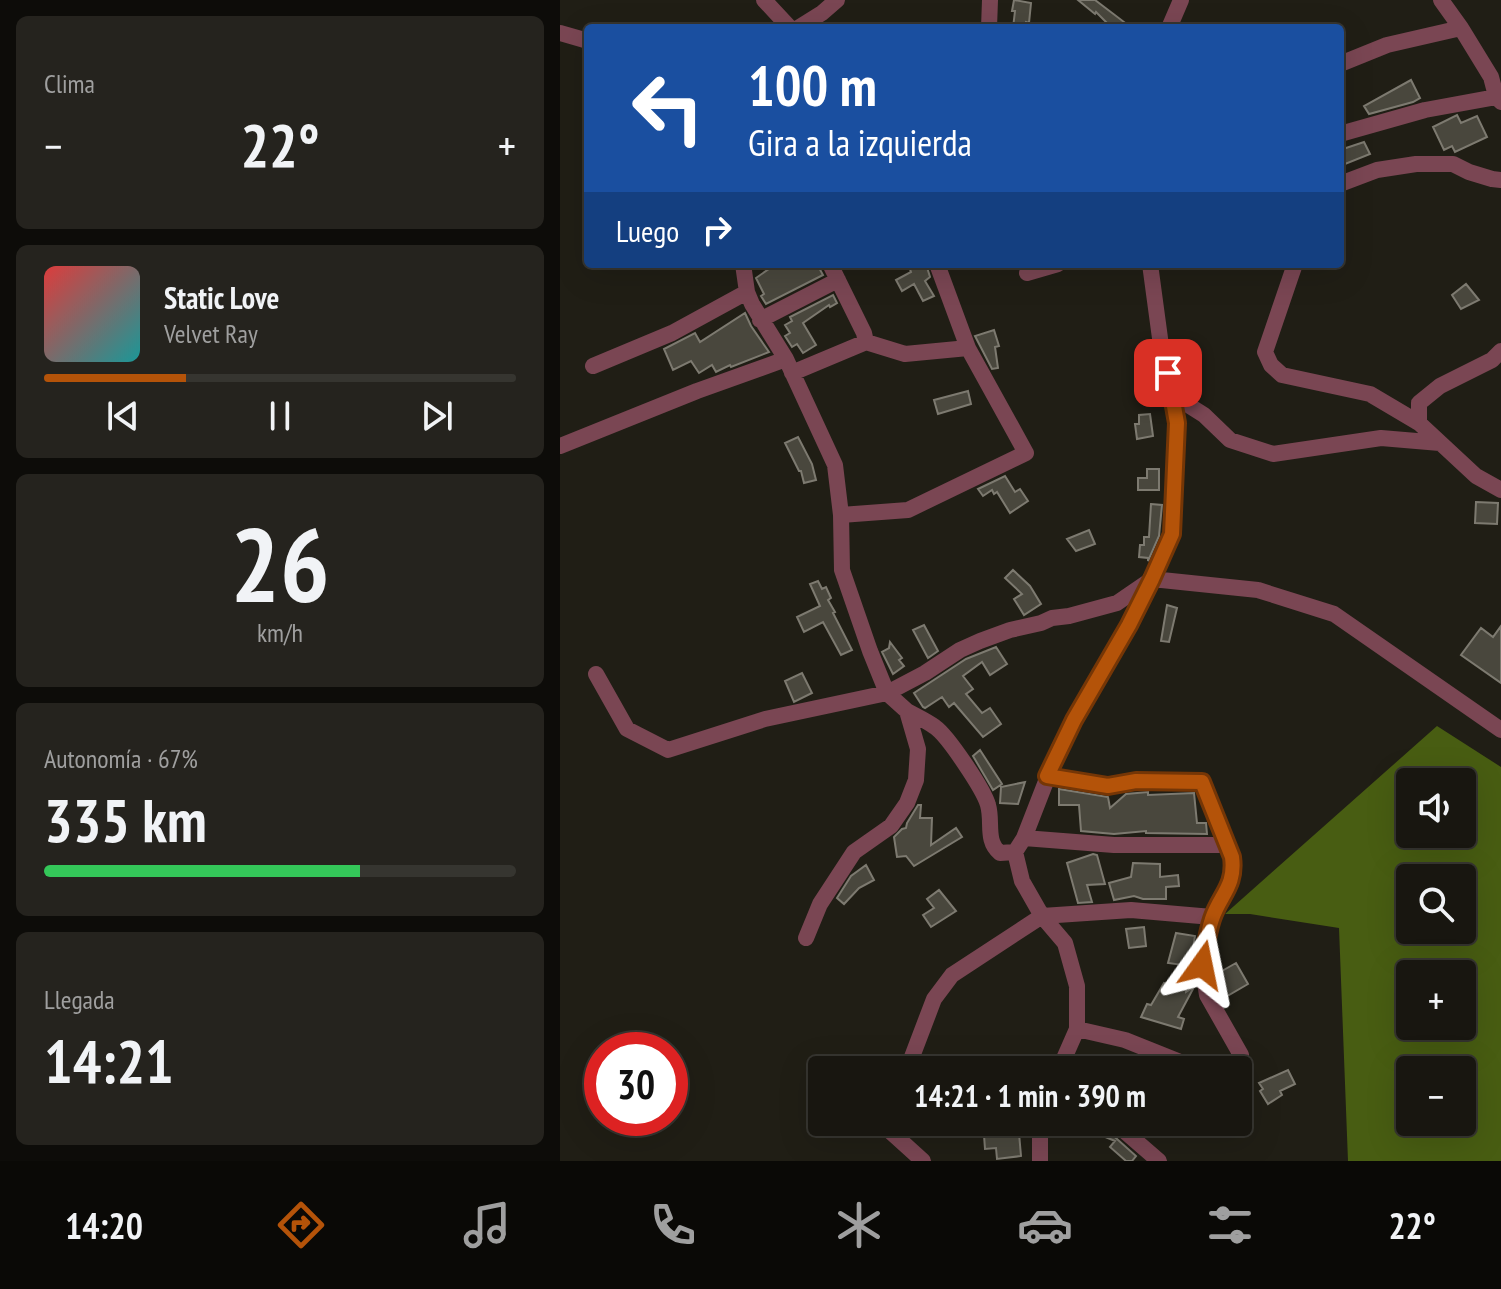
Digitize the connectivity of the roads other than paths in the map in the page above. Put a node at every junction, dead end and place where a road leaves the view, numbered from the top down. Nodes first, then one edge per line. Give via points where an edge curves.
1 (764, 0) edge
2 (837, 0) edge
3 (990, 0) edge
4 (1181, 0) edge
5 (1441, 0) edge
6 (786, 24) edge
7 (804, 24) edge
8 (989, 24) edge
9 (1171, 24) edge
10 (1461, 28) junction
11 (561, 34) edge
12 (584, 40) edge
13 (1344, 62) edge
14 (1499, 98) edge
15 (1344, 133) edge
16 (1501, 180) edge
17 (1344, 182) edge
18 (744, 268) edge
19 (832, 268) edge
20 (938, 268) edge
21 (1044, 268) edge
22 (1151, 268) edge
23 (1294, 268) edge
24 (1027, 273) dead end
25 (838, 280) junction
26 (747, 292) junction
27 (760, 320) junction
28 (866, 342) junction
29 (968, 348) junction
30 (1501, 351) edge
31 (593, 366) dead end
32 (789, 366) junction
33 (1174, 396) junction
34 (1419, 423) junction
35 (1440, 443) junction
36 (560, 446) edge
37 (1501, 490) edge
38 (841, 515) junction
39 (1152, 579) junction
40 (596, 674) dead end
41 (887, 693) junction
42 (907, 711) junction
43 (1501, 730) edge
44 (1047, 776) junction
45 (1019, 845) junction
46 (1226, 845) junction
47 (1042, 916) junction
48 (1212, 917) junction
49 (806, 938) dead end
50 (1077, 1029) junction
51 (912, 1056) edge
52 (1065, 1056) edge
53 (1165, 1056) edge
54 (1241, 1056) edge
55 (895, 1136) edge
56 (1040, 1136) edge
57 (1130, 1136) edge
58 (923, 1161) edge
59 (1040, 1161) edge
60 (1159, 1161) edge

1 - 6 street
2 - 7 street
3 - 8 street
4 - 9 street
5 - 10 street
10 - 13 street via 1387,45
10 - 14 street
11 - 12 street
14 - 15 street via 1425,110
16 - 17 street via 1453,164 1416,164
18 - 26 street
19 - 25 street
20 - 29 street
21 - 24 street
22 - 33 street via 1162,353
23 - 34 street via 1265,352 1271,365 1282,375 1370,394
25 - 27 street
25 - 28 street
26 - 27 street
26 - 31 street via 672,333
27 - 32 street
28 - 29 street via 905,354
28 - 32 street
29 - 38 street via 1026,453 908,510
30 - 34 street via 1419,403
32 - 36 street via 697,391
32 - 38 street via 835,465
33 - 35 street via 1230,440 1273,454 1381,438
33 - 39 street via 1172,534
34 - 35 street
35 - 37 street via 1476,476
38 - 41 street via 842,570
39 - 41 street via 1117,603 980,641
39 - 43 street via 1258,590 1334,614
39 - 44 street
40 - 41 street via 627,729 668,750 765,719
41 - 42 street
42 - 45 street via 938,728 979,785 988,805 994,848 1000,853
42 - 49 street via 918,749 916,780 907,803 891,826 854,852 820,904
44 - 45 street
44 - 46 street via 1108,786 1202,782
45 - 46 street
45 - 47 street via 1022,881
46 - 48 street via 1234,870
47 - 48 street via 1131,910
47 - 50 street via 1065,943 1077,986
47 - 51 street via 952,975 934,999
48 - 54 street via 1202,965 1204,982
50 - 52 street
50 - 53 street
55 - 58 street
56 - 59 street
57 - 60 street

